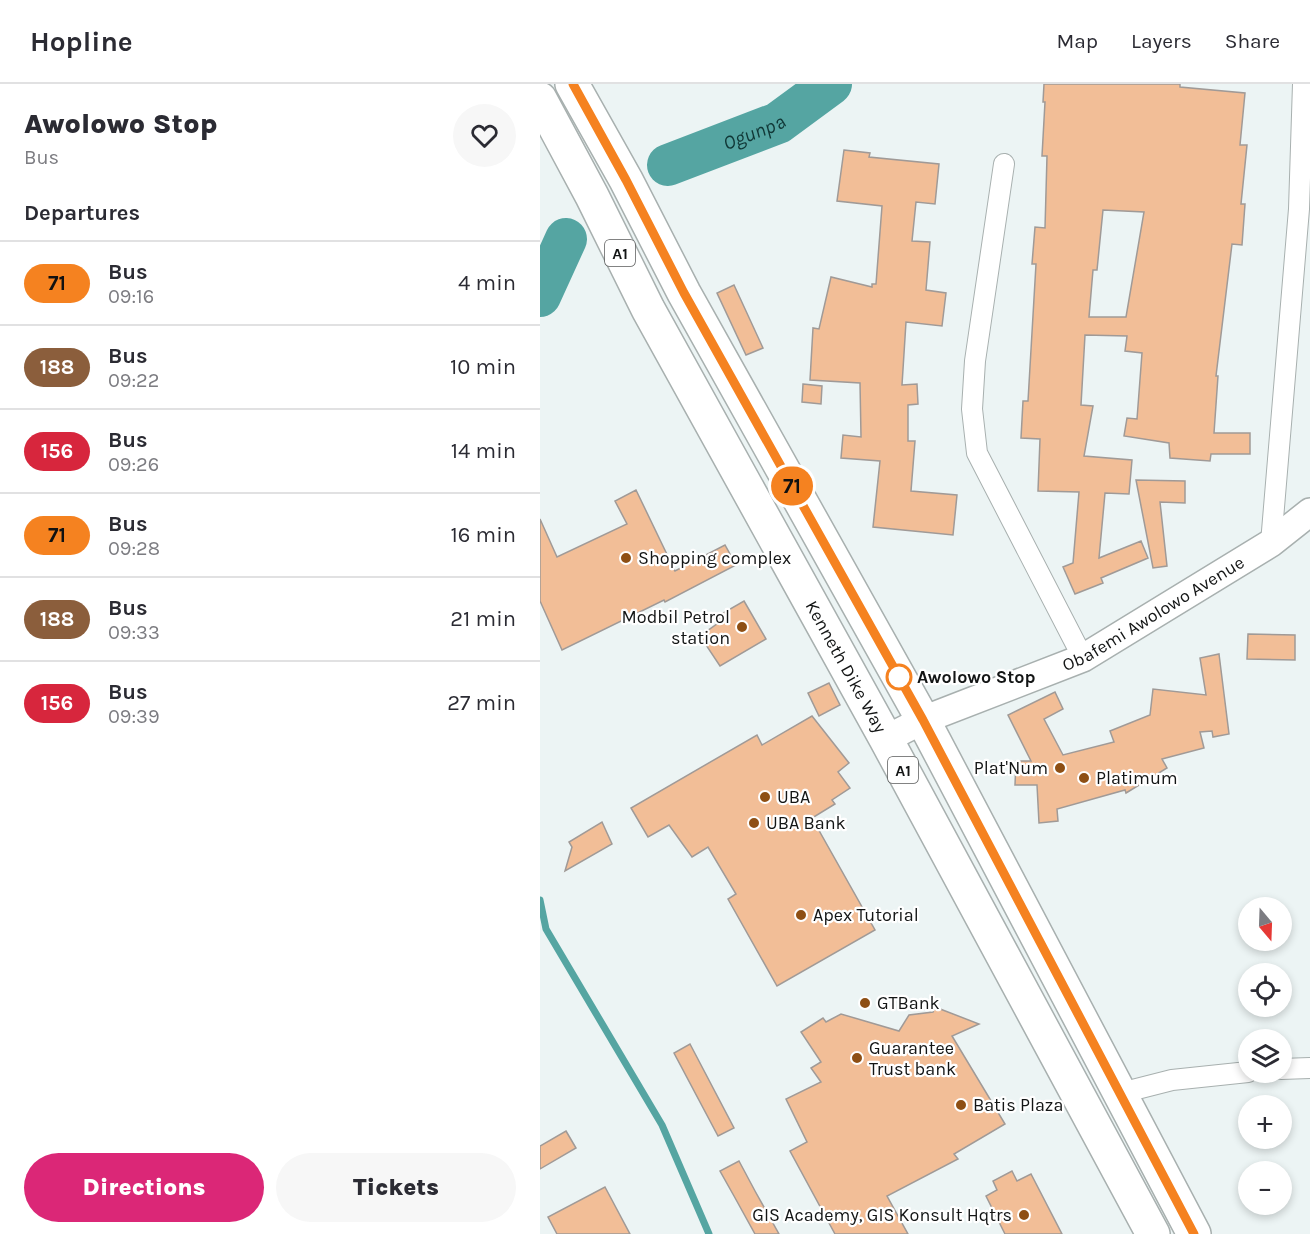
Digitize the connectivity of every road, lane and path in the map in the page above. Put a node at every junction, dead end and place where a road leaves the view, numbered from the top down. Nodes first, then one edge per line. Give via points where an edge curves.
1 (573, 84) edge
2 (1303, 84) edge
3 (540, 99) edge
4 (1004, 164) dead end
5 (1310, 512) edge
6 (1271, 543) junction
7 (1083, 658) junction
8 (923, 720) junction
9 (886, 739) junction
10 (1310, 1068) edge
11 (1292, 1069) edge
12 (1238, 1073) edge
13 (1121, 1093) junction
14 (1153, 1234) edge
15 (1194, 1234) edge

1 - 8 highway, A1 via 684,293
2 - 6 street via 1299,209
3 - 9 highway, Kenneth Dike Way / A1 via 648,309
4 - 7 street via 975,361 972,409 977,453
5 - 6 main road, Obafemi Awolowo Avenue
6 - 7 main road, Obafemi Awolowo Avenue
7 - 8 main road, Obafemi Awolowo Avenue
8 - 9 main road, Obafemi Awolowo Avenue
8 - 13 highway, A1
9 - 14 highway, Kenneth Dike Way / A1
10 - 11 street
12 - 13 street via 1172,1080
13 - 15 highway, A1

